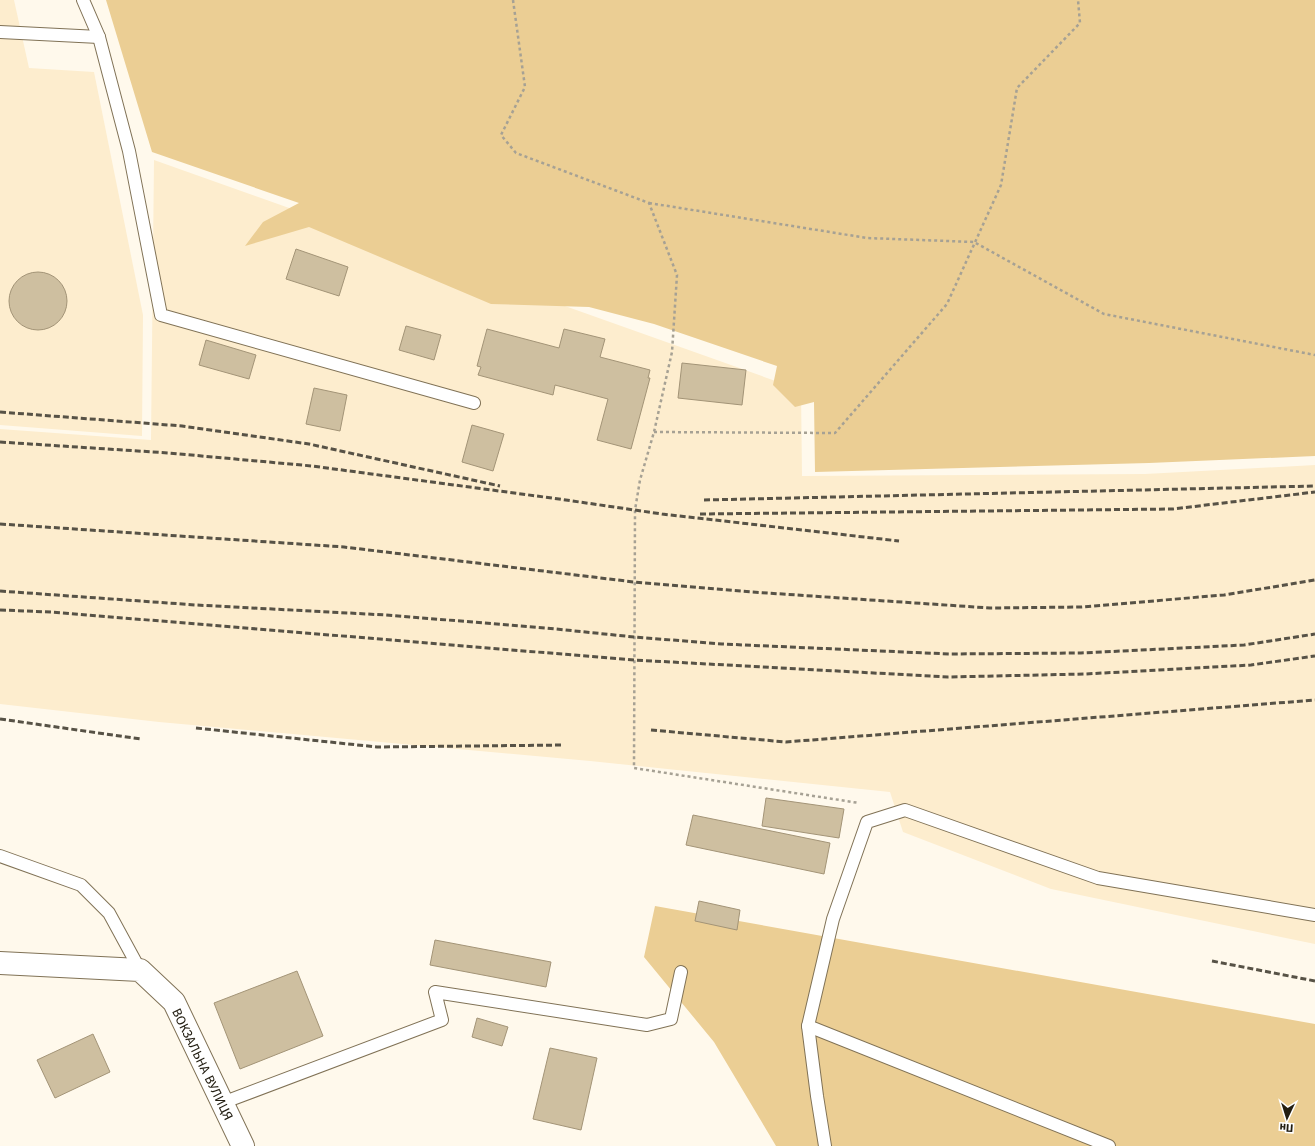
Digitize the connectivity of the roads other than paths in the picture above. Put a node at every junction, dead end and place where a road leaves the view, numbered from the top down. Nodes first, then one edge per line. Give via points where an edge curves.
1 (82, 0) edge
2 (0, 32) edge
3 (99, 37) junction
4 (474, 403) dead end
5 (0, 856) edge
6 (1315, 915) edge
7 (0, 963) edge
8 (140, 970) junction
9 (681, 972) dead end
10 (808, 1026) junction
11 (222, 1103) junction
12 (242, 1146) edge
13 (825, 1146) edge
14 (1109, 1146) edge

1 - 3 lane
2 - 3 lane
3 - 4 lane via 129,152 161,315
5 - 8 lane via 81,885 109,913
6 - 10 lane via 1098,878 905,810 868,822 833,919
7 - 8 street
8 - 11 street, ВОКЗАЛЬНА ВУЛИЦЯ via 174,1002
9 - 11 lane via 671,1019 647,1025 435,992 442,1020
10 - 13 lane
10 - 14 lane
11 - 12 street, ВОКЗАЛЬНА ВУЛИЦЯ

